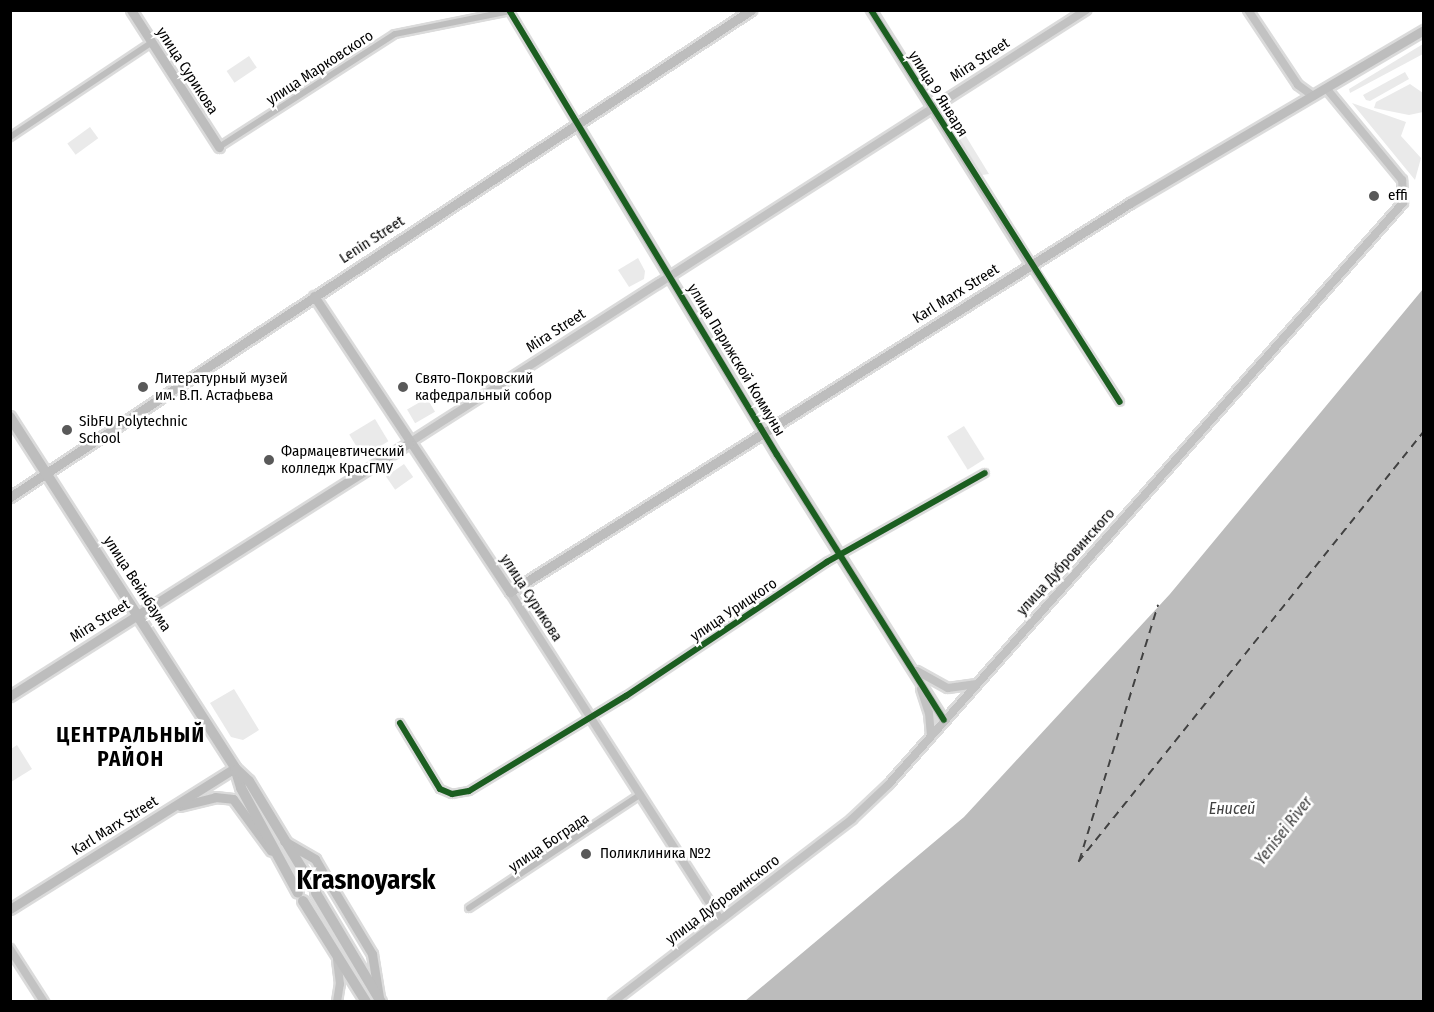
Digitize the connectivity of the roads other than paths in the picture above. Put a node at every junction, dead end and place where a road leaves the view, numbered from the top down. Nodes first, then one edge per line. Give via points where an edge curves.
1 (131, 10) edge
2 (751, 10) edge
3 (871, 10) edge
4 (1086, 10) edge
5 (1248, 10) edge
6 (510, 11) edge
7 (1424, 30) edge
8 (151, 43) junction
9 (1326, 88) junction
10 (1312, 95) junction
11 (932, 108) junction
12 (576, 122) junction
13 (10, 137) edge
14 (219, 147) joint
15 (1031, 266) junction
16 (671, 276) junction
17 (314, 296) junction
18 (1120, 402) dead end
19 (10, 417) edge
20 (765, 432) junction
21 (409, 443) junction
22 (47, 472) junction
23 (985, 473) dead end
24 (10, 497) edge
25 (841, 554) junction
26 (510, 592) junction
27 (138, 615) junction
28 (914, 669) junction
29 (980, 683) junction
30 (10, 696) edge
31 (590, 719) junction
32 (944, 720) junction
33 (400, 723) dead end
34 (931, 736) junction
35 (235, 768) junction
36 (640, 795) junction
37 (169, 809) junction
38 (284, 841) junction
39 (286, 873) junction
40 (469, 908) dead end
41 (10, 909) edge
42 (720, 919) junction
43 (10, 949) edge
44 (337, 958) junction
45 (380, 1000) edge
46 (44, 1002) edge
47 (337, 1002) edge
48 (366, 1002) edge
49 (613, 1002) edge

1 - 8 main road, улица Сурикова
2 - 12 main road, Lenin Street
3 - 11 main road, улица 9 Января
4 - 11 main road, Mira Street
5 - 10 main road via 1298,85
6 - 12 street, улица Парижской Коммуны
6 - 14 street, улица Марковского via 395,34
7 - 9 main road, Karl Marx Street
8 - 13 street
8 - 14 main road, улица Сурикова
9 - 10 main road, Karl Marx Street
9 - 29 main road, улица Дубровинского via 1402,180 1403,203 1037,612
10 - 15 main road, Karl Marx Street
11 - 15 main road, улица 9 Января
11 - 16 main road, Mira Street
12 - 16 main road, улица Парижской Коммуны
12 - 17 main road, Lenin Street
15 - 18 street, улица 9 Января
15 - 20 main road, Karl Marx Street
16 - 20 main road, улица Парижской Коммуны
16 - 21 main road, Mira Street
17 - 21 main road, улица Сурикова
17 - 22 main road, Lenin Street
19 - 22 highway, улица Вейнбаума
20 - 25 main road, улица Парижской Коммуны
20 - 26 main road, Karl Marx Street
21 - 26 main road, улица Сурикова
21 - 27 main road, Mira Street
22 - 24 main road, Lenin Street
22 - 27 highway, улица Вейнбаума
23 - 25 street, улица Урицкого
25 - 28 main road, улица Парижской Коммуны
25 - 31 street, улица Урицкого
26 - 31 main road, улица Сурикова
27 - 30 main road, Mira Street
27 - 35 highway, улица Вейнбаума
28 - 29 main road via 948,688
28 - 32 main road, улица Парижской Коммуны
28 - 34 main road via 929,713
29 - 32 main road, улица Дубровинского
31 - 33 street, улица Урицкого via 469,791 452,794 440,789
31 - 36 main road, улица Сурикова
32 - 34 main road, улица Дубровинского
34 - 42 main road, улица Дубровинского via 852,819
35 - 37 main road, Karl Marx Street
35 - 38 highway, улица Вейнбаума via 249,781
35 - 39 highway, улица Вейнбаума via 241,788
36 - 40 street, улица Бограда
36 - 42 main road, улица Сурикова
37 - 39 main road via 215,797 233,799
37 - 41 main road, Karl Marx Street
38 - 45 highway, улица Вейнбаума
38 - 45 main road via 315,859 328,880 372,954
39 - 44 highway, улица Вейнбаума
42 - 49 main road, улица Дубровинского
43 - 46 main road
44 - 47 main road
44 - 48 highway, улица Вейнбаума

